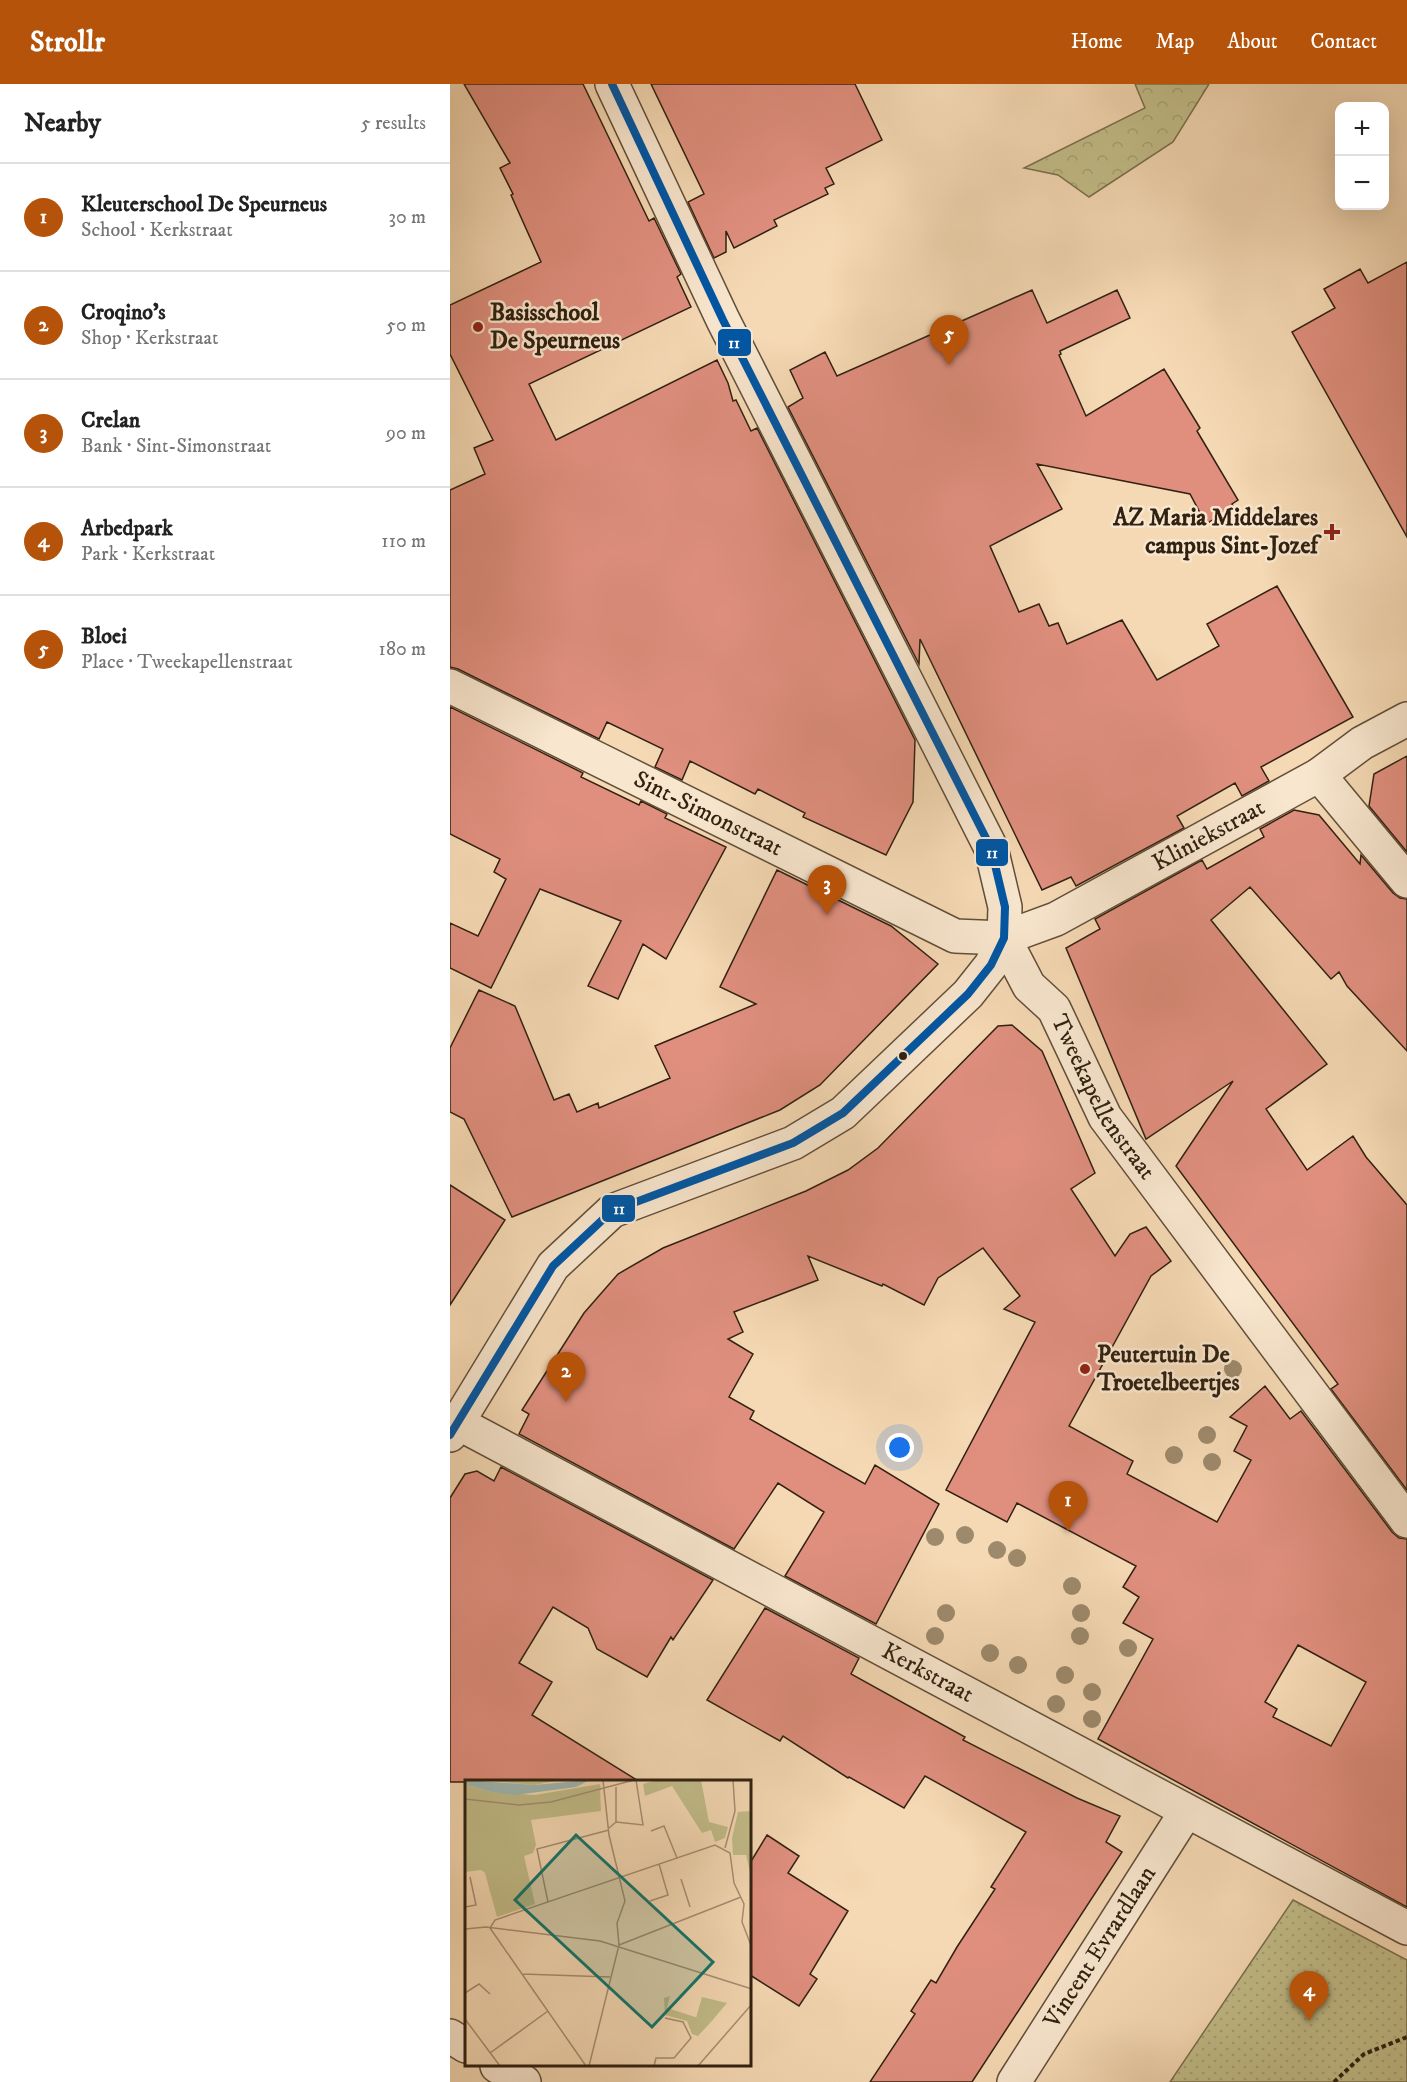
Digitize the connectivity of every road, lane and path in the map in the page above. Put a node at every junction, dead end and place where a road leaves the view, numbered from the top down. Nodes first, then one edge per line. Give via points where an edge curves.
1 (612, 84) edge
2 (450, 686) edge
3 (1407, 719) edge
4 (1318, 775) junction
5 (1407, 881) edge
6 (1004, 938) junction
7 (453, 1425) edge
8 (1407, 1521) edge
9 (1186, 1812) junction
10 (1407, 1928) edge
11 (450, 2036) edge
12 (1407, 2037) edge
13 (465, 2045) edge
14 (499, 2067) edge
15 (524, 2082) edge
16 (1014, 2082) edge
17 (1334, 2082) edge

1 - 6 street, Tweekapellenstraat via 723,320 991,848 1005,907
2 - 6 street, Sint-Simonstraat via 956,936
3 - 4 street, Kliniekstraat
4 - 5 street
4 - 6 street, Kliniekstraat via 1056,919
6 - 7 street via 991,965 968,994 843,1113 793,1143 612,1211 553,1266
6 - 8 street, Tweekapellenstraat via 1029,986 1054,1009 1105,1117
7 - 9 street, Kerkstraat
9 - 10 street, Kerkstraat
9 - 16 street, Vincent Evrardlaan
11 - 13 street
12 - 17 path via 1364,2054
14 - 15 street

